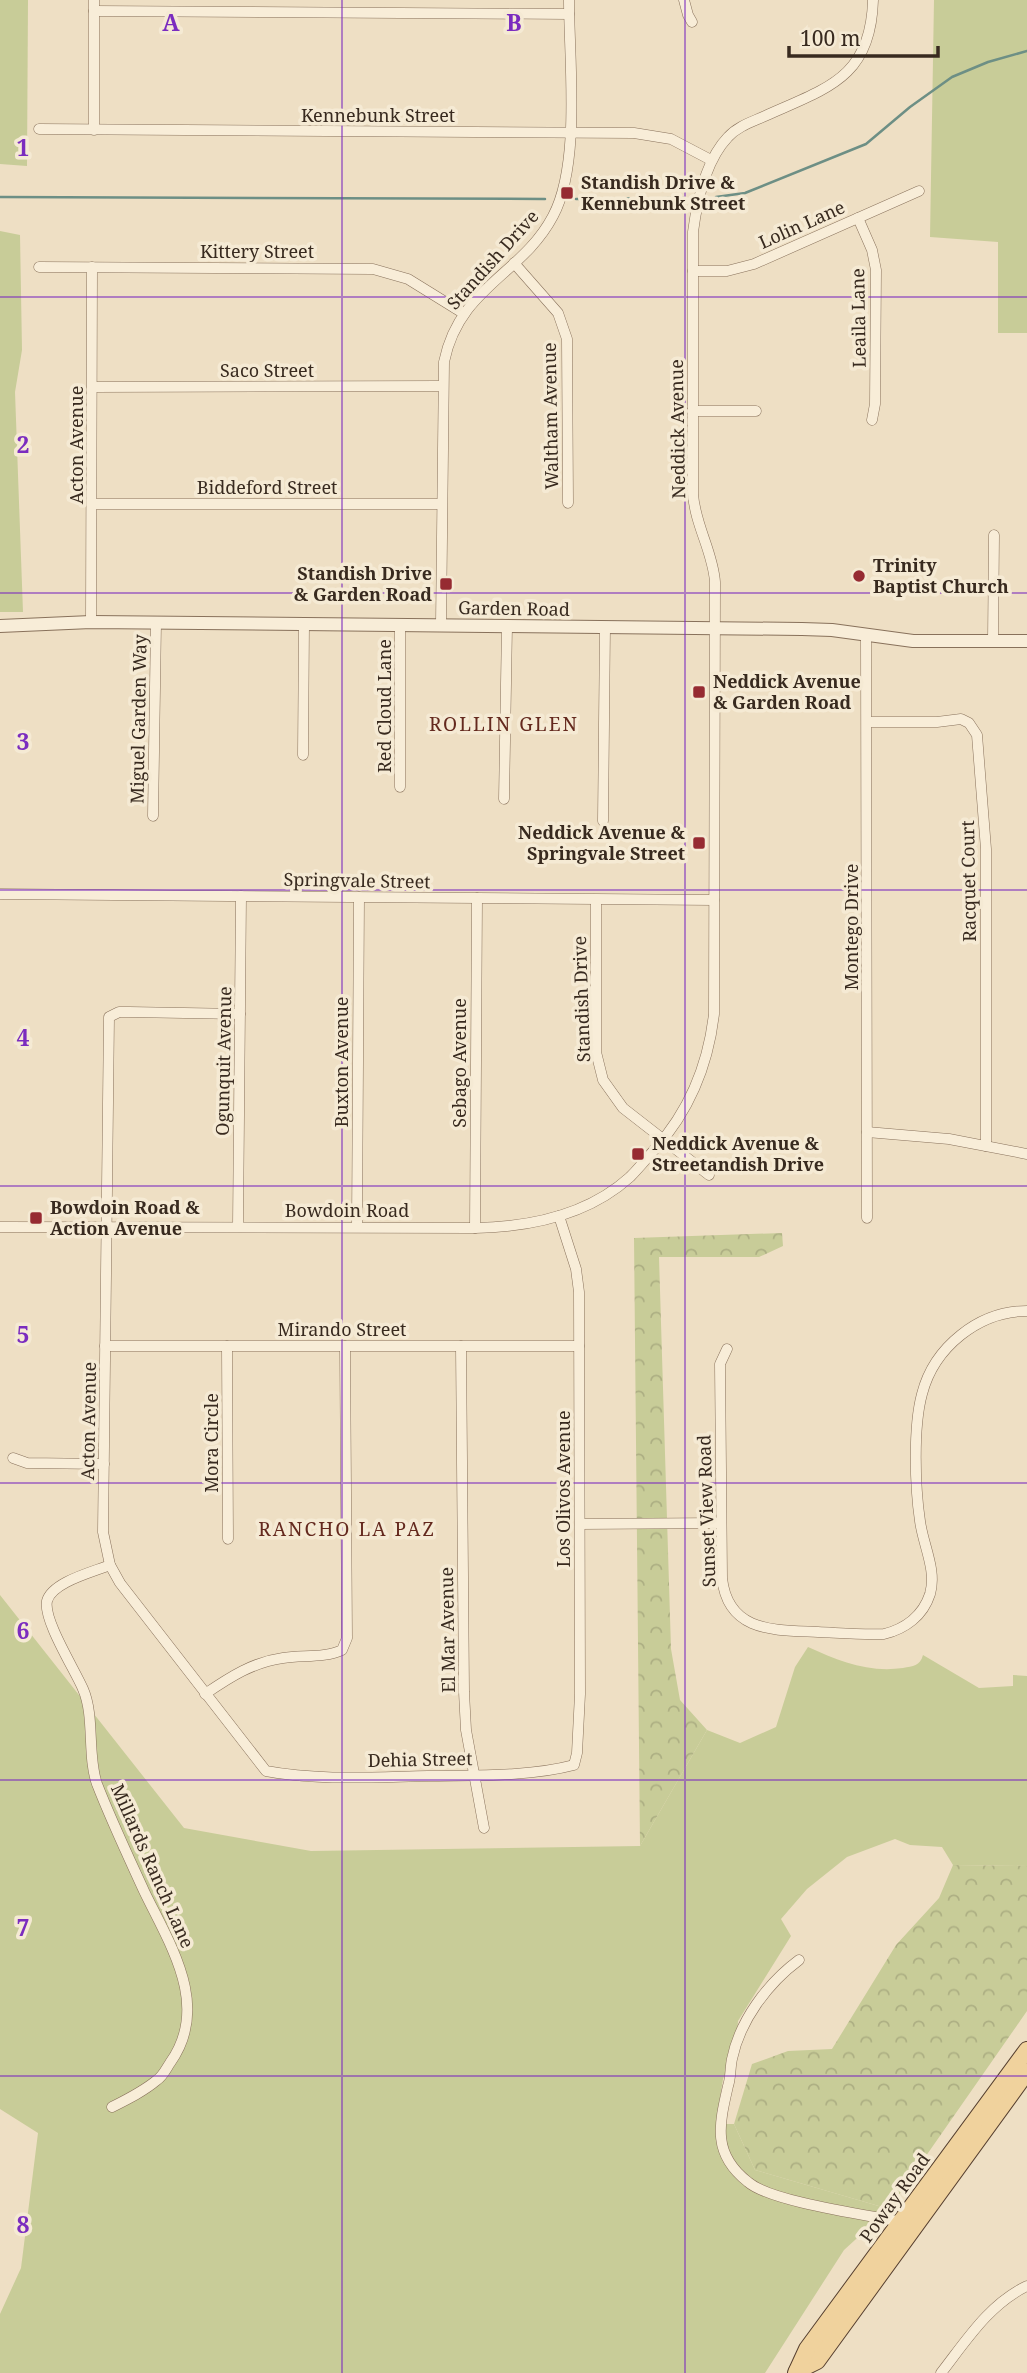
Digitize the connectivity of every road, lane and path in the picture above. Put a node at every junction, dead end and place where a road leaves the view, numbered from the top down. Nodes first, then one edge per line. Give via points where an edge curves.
1 (94, 0) edge
2 (569, 0) edge
3 (684, 0) edge
4 (873, 0) edge
5 (94, 11) junction
6 (569, 14) junction
7 (692, 22) dead end
8 (39, 129) dead end
9 (94, 130) junction
10 (570, 133) junction
11 (711, 160) junction
12 (919, 191) dead end
13 (858, 218) junction
14 (514, 263) junction
15 (39, 267) dead end
16 (92, 267) junction
17 (693, 271) junction
18 (463, 313) junction
19 (442, 386) junction
20 (92, 387) junction
21 (692, 411) junction
22 (756, 411) dead end
23 (872, 420) dead end
24 (568, 503) dead end
25 (93, 504) junction
26 (441, 504) junction
27 (994, 535) dead end
28 (92, 622) junction
29 (156, 623) junction
30 (304, 624) junction
31 (400, 625) junction
32 (440, 625) junction
33 (0, 626) edge
34 (507, 626) junction
35 (605, 627) junction
36 (716, 628) junction
37 (866, 636) junction
38 (993, 641) junction
39 (1027, 641) edge
40 (867, 722) junction
41 (303, 755) dead end
42 (400, 787) dead end
43 (504, 799) dead end
44 (153, 817) dead end
45 (603, 821) dead end
46 (0, 894) edge
47 (241, 896) junction
48 (359, 897) junction
49 (477, 898) junction
50 (596, 900) junction
51 (714, 901) junction
52 (240, 1014) junction
53 (867, 1132) junction
54 (664, 1139) junction
55 (986, 1146) junction
56 (1027, 1154) edge
57 (709, 1175) dead end
58 (559, 1216) junction
59 (867, 1217) dead end
60 (106, 1226) junction
61 (238, 1226) junction
62 (0, 1227) edge
63 (357, 1227) junction
64 (475, 1228) junction
65 (1027, 1311) edge
66 (105, 1346) junction
67 (227, 1346) junction
68 (345, 1346) junction
69 (461, 1346) junction
70 (579, 1346) junction
71 (727, 1349) dead end
72 (13, 1458) dead end
73 (104, 1464) junction
74 (721, 1523) junction
75 (580, 1524) junction
76 (228, 1539) dead end
77 (110, 1565) junction
78 (205, 1694) junction
79 (574, 1765) joint
80 (266, 1771) joint
81 (474, 1775) junction
82 (484, 1828) dead end
83 (799, 1960) dead end
84 (1027, 2050) edge
85 (1027, 2072) edge
86 (112, 2107) dead end
87 (902, 2222) junction
88 (1027, 2286) edge
89 (797, 2372) edge
90 (940, 2373) edge

1 - 5 street
2 - 6 street, Standish Drive
3 - 7 street
4 - 11 street, Neddick Avenue via 870,34 848,72 822,90 734,131
5 - 6 street
5 - 9 street
6 - 10 street, Standish Drive
8 - 9 street, Kennebunk Street
9 - 10 street, Kennebunk Street
10 - 11 street, Kennebunk Street via 659,136
10 - 14 street, Standish Drive via 559,202 539,237
11 - 17 street, Neddick Avenue via 695,216
12 - 13 street, Lolin Lane
13 - 17 street, Lolin Lane via 754,264 727,271
13 - 23 street, Leaila Lane via 877,281
14 - 18 street, Standish Drive
14 - 24 street, Waltham Avenue via 558,313 567,339
15 - 16 street, Kittery Street
16 - 18 street, Kittery Street via 373,269 408,279
16 - 20 street, Acton Avenue
17 - 21 street, Neddick Avenue
18 - 19 street, Standish Drive via 448,345
19 - 20 street, Saco Street
19 - 26 street, Standish Drive
20 - 25 street, Acton Avenue
21 - 22 street
21 - 36 street, Neddick Avenue via 694,504 714,574
25 - 26 street, Biddeford Street
25 - 28 street, Acton Avenue
26 - 32 street, Standish Drive
27 - 38 street
28 - 29 street, Garden Road
28 - 33 street, Garden Road
29 - 30 street, Garden Road
29 - 44 street, Miguel Garden Way
30 - 31 street, Garden Road
30 - 41 street
31 - 32 street, Garden Road
31 - 42 street, Red Cloud Lane
32 - 34 street, Garden Road
34 - 35 street, Garden Road
34 - 43 street
35 - 36 street, Garden Road
35 - 45 street
36 - 37 street, Garden Road via 832,630
36 - 51 street, Neddick Avenue
37 - 38 street, Garden Road
37 - 40 street, Montego Drive
38 - 39 street, Garden Road
40 - 53 street, Montego Drive
40 - 55 street, Racquet Court via 961,719 978,735 986,849
46 - 47 street, Springvale Street
47 - 48 street, Springvale Street
47 - 52 street, Ogunquit Avenue
48 - 49 street, Springvale Street
48 - 63 street, Buxton Avenue
49 - 50 street, Springvale Street
49 - 64 street, Sebago Avenue
50 - 51 street, Springvale Street
50 - 54 street, Standish Drive via 598,1066 624,1108
51 - 54 street, Neddick Avenue via 714,1014 709,1046 692,1096
52 - 60 street, Acton Avenue via 119,1012 109,1017
52 - 61 street, Ogunquit Avenue
53 - 55 street
53 - 59 street, Montego Drive
54 - 57 street, Standish Drive
54 - 58 street, Bowdoin Road via 618,1186
55 - 56 street
58 - 64 street, Bowdoin Road via 526,1225
58 - 70 street, Los Olivos Avenue via 578,1280
60 - 61 street, Bowdoin Road
60 - 62 street, Bowdoin Road
60 - 66 street, Acton Avenue
61 - 63 street, Bowdoin Road
63 - 64 street, Bowdoin Road
65 - 74 street, Sunset View Road via 1002,1314 970,1328 947,1348 928,1376 918,1414 917,1489 920,1527 931,1568 930,1594 911,1622 874,1635 758,1627 732,1607 723,1585
66 - 67 street, Mirando Street
66 - 73 street, Acton Avenue
67 - 68 street, Mirando Street
67 - 76 street, Mora Circle
68 - 69 street, Mirando Street
68 - 78 street via 347,1638 342,1650 332,1654 253,1665
69 - 70 street, Mirando Street
69 - 81 street, El Mar Avenue via 464,1692
70 - 75 street, Los Olivos Avenue
71 - 74 street, Sunset View Road via 720,1364
72 - 73 street via 27,1463
73 - 77 street, Acton Avenue via 103,1532
74 - 75 street
75 - 79 street, Los Olivos Avenue via 580,1695
77 - 78 street, Acton Avenue
77 - 86 street, Millards Ranch Lane via 61,1585 52,1592 48,1609 54,1632 85,1692 96,1780 168,1936 184,1980 189,2022 180,2050 160,2078
78 - 80 street, Acton Avenue
79 - 81 street, Dehia Street
80 - 81 street, Dehia Street via 290,1776
81 - 82 street, El Mar Avenue
83 - 87 street via 779,1975 761,1998 739,2038 719,2135 724,2152 749,2184 777,2196
84 - 87 main road, Poway Road
85 - 89 main road, Poway Road via 817,2361
87 - 89 main road, Poway Road via 807,2349
88 - 90 street via 983,2319

